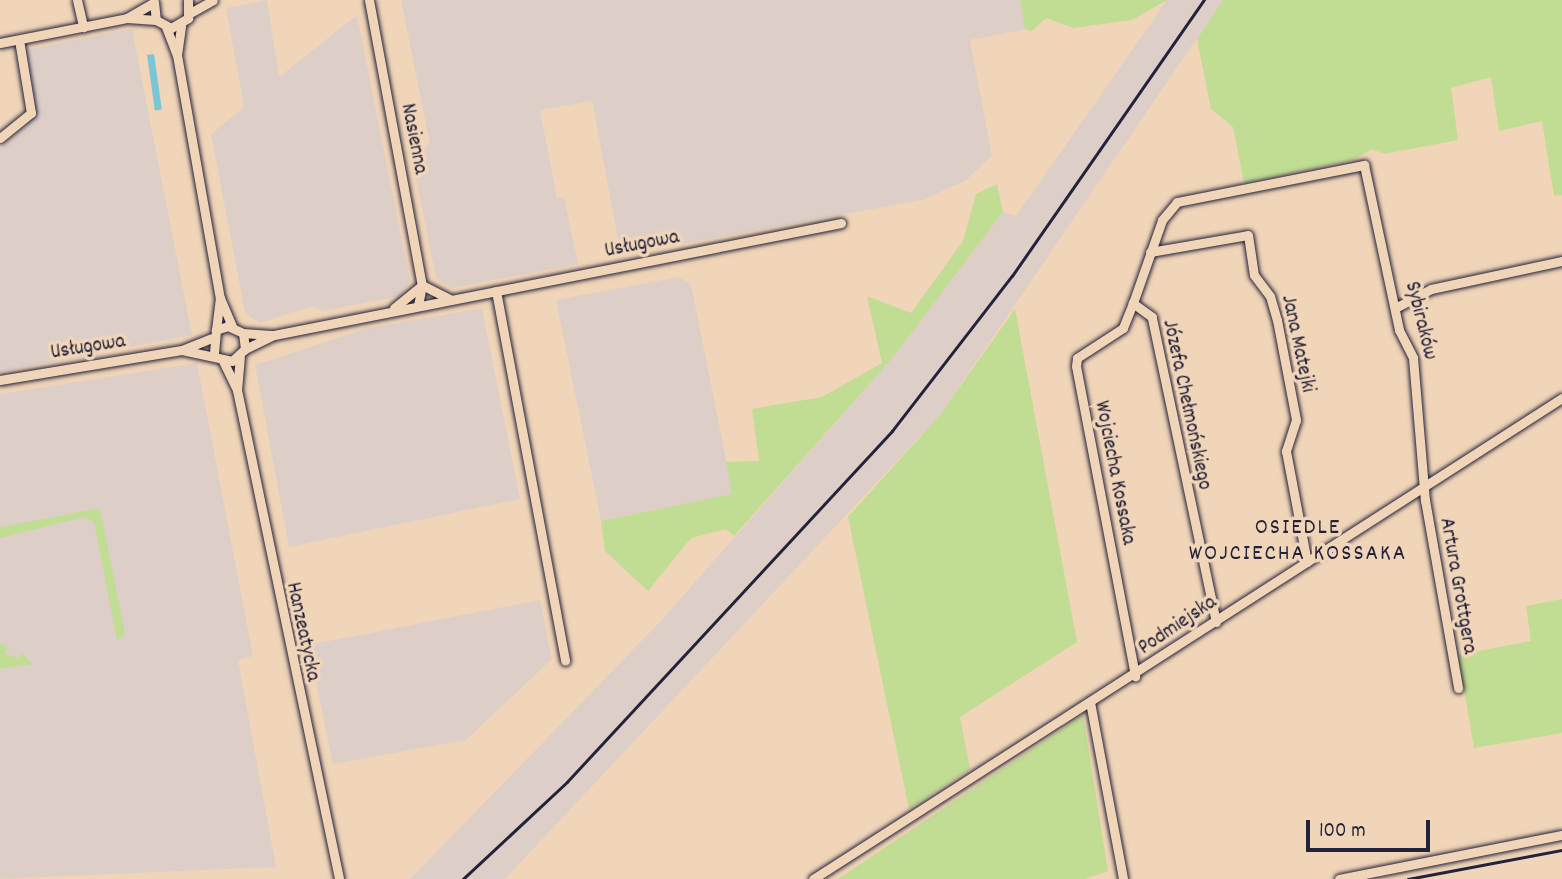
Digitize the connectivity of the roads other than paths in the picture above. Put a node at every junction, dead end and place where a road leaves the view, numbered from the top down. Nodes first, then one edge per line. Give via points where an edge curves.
1 (77, 0) edge
2 (188, 0) edge
3 (212, 0) edge
4 (369, 0) edge
5 (154, 2) edge
6 (190, 13) junction
7 (127, 18) junction
8 (156, 20) junction
9 (181, 25) junction
10 (83, 27) junction
11 (166, 27) junction
12 (19, 40) junction
13 (0, 43) edge
14 (177, 55) junction
15 (0, 138) edge
16 (1250, 189) joint
17 (841, 223) dead end
18 (1150, 252) junction
19 (1562, 261) edge
20 (422, 285) junction
21 (496, 290) junction
22 (220, 298) junction
23 (450, 299) junction
24 (1133, 303) junction
25 (418, 306) junction
26 (1397, 307) junction
27 (389, 311) junction
28 (232, 326) junction
29 (243, 333) junction
30 (214, 334) junction
31 (274, 335) junction
32 (182, 350) junction
33 (243, 353) junction
34 (214, 354) junction
35 (223, 361) junction
36 (0, 380) edge
37 (237, 390) junction
38 (1562, 398) edge
39 (1423, 489) junction
40 (1307, 562) junction
41 (1216, 622) junction
42 (565, 661) dead end
43 (1135, 676) junction
44 (1458, 688) dead end
45 (1090, 702) junction
46 (1562, 835) edge
47 (339, 879) edge
48 (813, 879) edge
49 (1123, 879) edge
50 (1339, 879) edge

1 - 10 street
2 - 6 street
3 - 6 street
4 - 20 street, Nasienna
5 - 7 street
5 - 8 street
6 - 9 street
7 - 8 street
7 - 10 street
8 - 11 street
9 - 11 street
9 - 14 street
10 - 12 street
11 - 14 street
12 - 13 street
12 - 15 street via 31,113
14 - 22 street
16 - 18 street, Józefa Chełmońskiego via 1177,202
16 - 26 street, Sybiraków via 1364,165
17 - 21 street, Usługowa
18 - 24 street, Józefa Chełmońskiego
18 - 40 street, Jana Matejki via 1248,235 1254,275 1270,296 1277,320 1296,420 1286,451
19 - 26 street via 1462,280 1409,297
20 - 23 street
20 - 25 street
20 - 27 street, Usługowa
21 - 23 street, Usługowa
21 - 42 street
22 - 28 street
22 - 30 street
23 - 25 street, Usługowa
24 - 41 street, Józefa Chełmońskiego via 1152,317
24 - 43 street, Wojciecha Kossaka via 1123,328 1077,358 1076,366
25 - 27 street, Usługowa
26 - 39 street, Sybiraków via 1413,358
27 - 31 street, Usługowa
28 - 29 street
28 - 30 street
29 - 31 street, Usługowa
29 - 33 street
30 - 32 street, Usługowa
30 - 34 street
31 - 33 street, Usługowa
32 - 34 street, Usługowa
32 - 36 street, Usługowa
33 - 35 street
33 - 37 street, Hanzeatycka
34 - 35 street
35 - 37 street, Hanzeatycka
37 - 47 street, Hanzeatycka
38 - 39 street, Podmiejska
39 - 40 street, Podmiejska
39 - 44 street, Artura Grottgera
40 - 41 street, Podmiejska
41 - 43 street, Podmiejska
43 - 45 street, Podmiejska
45 - 48 street, Podmiejska
45 - 49 street
46 - 50 street

